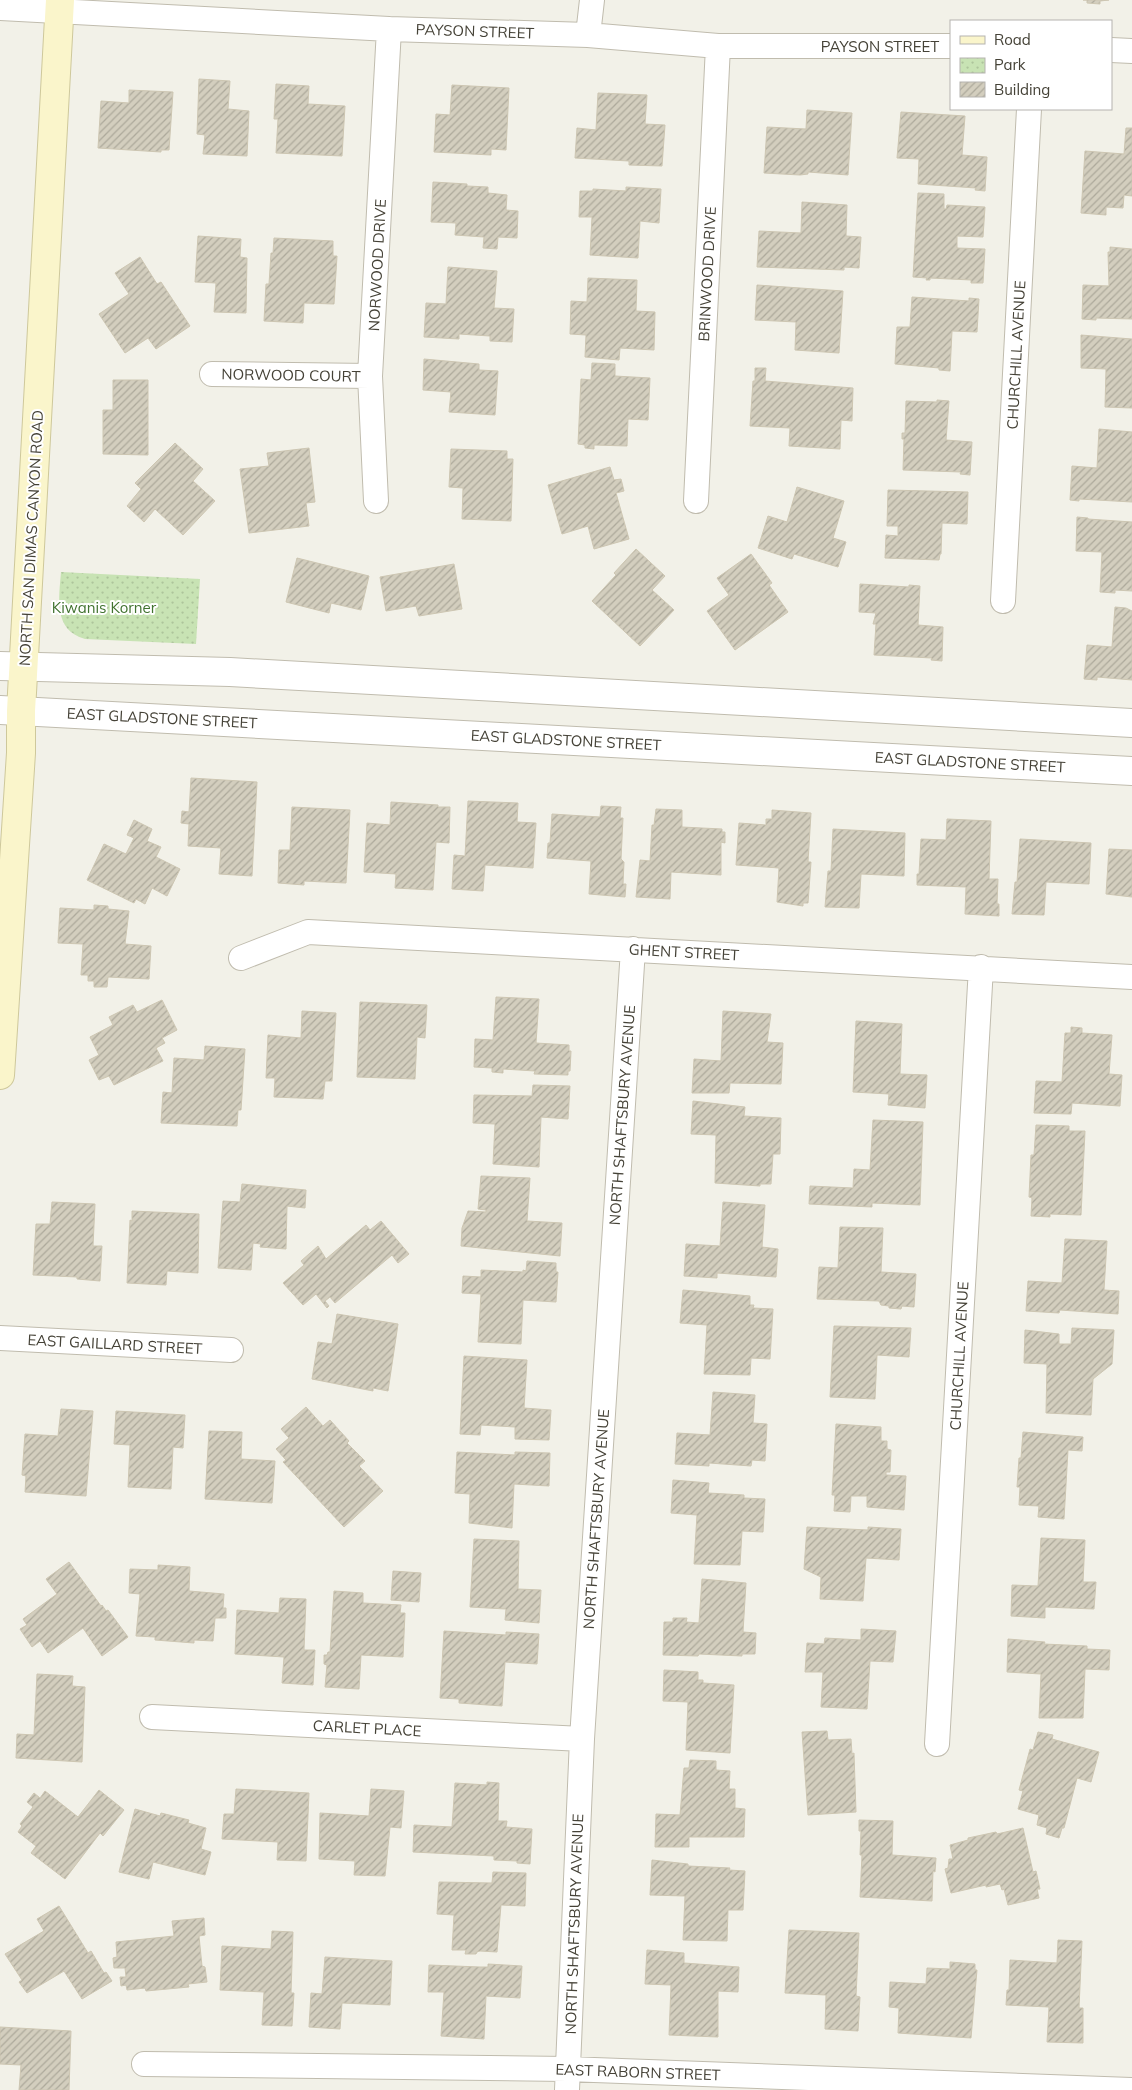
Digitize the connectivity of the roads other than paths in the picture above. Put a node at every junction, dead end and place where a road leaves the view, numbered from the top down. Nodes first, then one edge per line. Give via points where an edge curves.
1 (592, 0) edge
2 (60, 5) edge
3 (0, 8) edge
4 (389, 29) junction
5 (588, 35) junction
6 (718, 46) junction
7 (950, 46) edge
8 (1112, 50) edge
9 (1132, 52) edge
10 (1029, 110) edge
11 (212, 374) dead end
12 (370, 376) junction
13 (376, 501) dead end
14 (696, 501) dead end
15 (1003, 601) dead end
16 (12, 666) edge
17 (11, 710) edge
18 (1132, 723) edge
19 (1132, 771) edge
20 (633, 949) junction
21 (241, 958) dead end
22 (981, 968) junction
23 (1132, 977) edge
24 (0, 1075) edge
25 (0, 1338) edge
26 (231, 1350) dead end
27 (152, 1717) dead end
28 (582, 1739) junction
29 (936, 1744) dead end
30 (144, 2064) dead end
31 (567, 2079) edge
32 (1131, 2090) edge

1 - 5 street
2 - 3 street, PAYSON STREET
2 - 4 street, PAYSON STREET
2 - 16 main road, NORTH SAN DIMAS CANYON ROAD
4 - 5 street, PAYSON STREET
4 - 12 street, NORWOOD DRIVE
5 - 6 street, PAYSON STREET
6 - 7 street, PAYSON STREET
6 - 14 street, BRINWOOD DRIVE
8 - 9 street
10 - 15 street, CHURCHILL AVENUE
11 - 12 street, NORWOOD COURT
12 - 13 street, NORWOOD DRIVE
16 - 17 main road, NORTH SAN DIMAS CANYON ROAD
16 - 18 street via 230,672
17 - 19 street, EAST GLADSTONE STREET
17 - 24 main road, NORTH SAN DIMAS CANYON ROAD via 21,752
20 - 21 street, GHENT STREET via 308,932
20 - 22 street, GHENT STREET
20 - 28 street, NORTH SHAFTSBURY AVENUE
22 - 23 street, GHENT STREET
22 - 29 street, CHURCHILL AVENUE
25 - 26 street, EAST GAILLARD STREET
27 - 28 street, CARLET PLACE
28 - 31 street, NORTH SHAFTSBURY AVENUE
30 - 31 street, EAST RABORN STREET
31 - 32 street, EAST RABORN STREET

